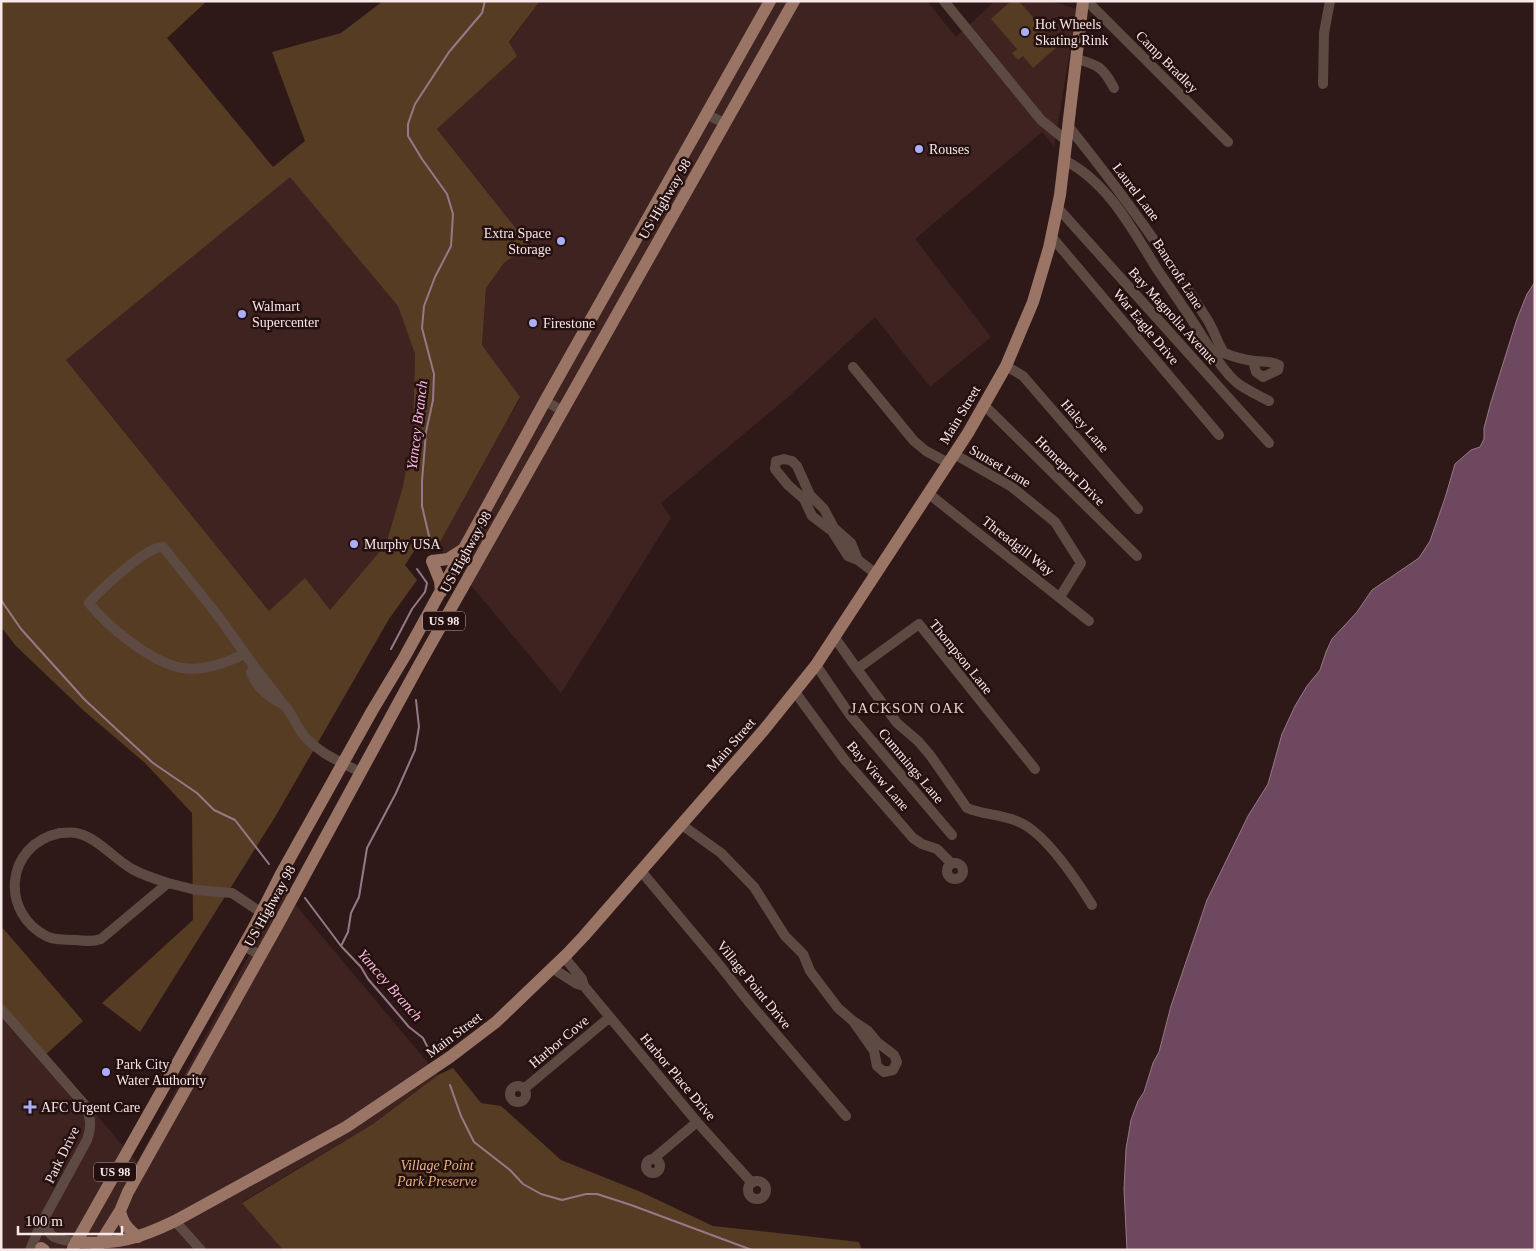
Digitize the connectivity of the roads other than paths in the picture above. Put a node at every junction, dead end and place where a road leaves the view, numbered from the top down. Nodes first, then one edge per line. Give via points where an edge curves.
1 (770, 1) edge
2 (786, 1) edge
3 (794, 1) edge
4 (944, 1) edge
5 (1085, 1) edge
6 (1330, 1) edge
7 (774, 36) junction
8 (1077, 59) junction
9 (1323, 84) dead end
10 (1114, 88) dead end
11 (706, 114) junction
12 (724, 124) junction
13 (1069, 127) junction
14 (1067, 141) junction
15 (1228, 142) dead end
16 (1064, 160) junction
17 (1057, 207) junction
18 (1052, 236) junction
19 (1253, 361) dead end
20 (1006, 366) junction
21 (853, 367) dead end
22 (1269, 400) dead end
23 (545, 401) junction
24 (984, 405) junction
25 (563, 411) junction
26 (1219, 435) dead end
27 (1269, 443) dead end
28 (951, 459) junction
29 (929, 494) junction
30 (807, 497) dead end
31 (1138, 510) dead end
32 (465, 548) junction
33 (1137, 556) dead end
34 (875, 573) junction
35 (441, 592) junction
36 (1060, 597) junction
37 (1089, 621) dead end
38 (835, 638) junction
39 (244, 654) junction
40 (816, 665) junction
41 (858, 668) junction
42 (795, 692) junction
43 (343, 763) junction
44 (1035, 769) dead end
45 (360, 772) junction
46 (682, 825) junction
47 (952, 836) dead end
48 (952, 864) dead end
49 (641, 871) junction
50 (168, 884) junction
51 (1092, 905) dead end
52 (262, 913) junction
53 (244, 946) junction
54 (260, 956) junction
55 (564, 957) junction
56 (552, 968) junction
57 (584, 986) junction
58 (1, 1009) edge
59 (610, 1017) junction
60 (853, 1021) junction
61 (525, 1088) dead end
62 (846, 1116) dead end
63 (698, 1122) junction
64 (653, 1159) dead end
65 (752, 1183) dead end
66 (120, 1211) junction
67 (45, 1218) junction
68 (175, 1221) junction
69 (138, 1237) junction
70 (74, 1246) edge
71 (98, 1247) edge
72 (38, 1249) edge
73 (201, 1250) edge

1 - 11 main road, US Highway 98 / US 98
2 - 7 main road
3 - 7 main road, US Highway 98 / US 98
4 - 14 street via 1041,120
5 - 8 main road, Main Street
5 - 15 street, Camp Bradley
6 - 9 street via 1324,34
7 - 12 main road, US Highway 98 / US 98
8 - 10 street via 1098,65
8 - 13 main road, Main Street
11 - 12 street
11 - 23 main road, US Highway 98 / US 98
12 - 25 main road, US Highway 98 / US 98
13 - 14 main road, Main Street
13 - 19 street, Laurel Lane via 1209,321 1224,353
14 - 16 main road, Main Street
16 - 17 main road, Main Street
16 - 22 street, Bancroft Lane via 1080,168 1102,188 1217,361 1237,382
17 - 18 main road, Main Street
17 - 27 street, Bay Magnolia Avenue
18 - 20 main road, Main Street via 1033,302
18 - 26 street, War Eagle Drive
20 - 24 main road, Main Street
20 - 31 street, Haley Lane via 1023,376
21 - 28 street via 914,441 926,451
23 - 25 street
23 - 32 main road, US Highway 98 / US 98
24 - 28 main road, Main Street
24 - 33 street, Homeport Drive
25 - 45 main road, US Highway 98 / US 98
28 - 29 main road, Main Street
28 - 36 street, Sunset Lane via 1012,486 1055,522 1081,563
29 - 34 main road, Main Street
29 - 36 street, Threadgill Way
30 - 34 street via 812,516 833,530 848,556
32 - 35 main road, US Highway 98 / US 98
32 - 35 main road via 448,559 432,561
34 - 38 main road, Main Street
35 - 43 main road, US Highway 98 / US 98
36 - 37 street, Threadgill Way
38 - 40 main road, Main Street
38 - 41 street
39 - 39 street via 163,548 144,555 104,586 89,603 123,636 167,664 183,668 204,667
39 - 43 street via 306,737 328,756
40 - 42 main road, Main Street
40 - 47 street, Cummings Lane via 850,715
41 - 44 street, Thompson Lane via 919,624
41 - 51 street via 897,723 930,755 967,808 1008,817 1030,827 1070,873
42 - 46 main road, Main Street
42 - 48 street, Bay View Lane via 844,759 913,838 937,849
43 - 45 street
43 - 52 main road, US Highway 98 / US 98
45 - 54 main road, US Highway 98 / US 98
46 - 49 main road, Main Street
46 - 60 street via 701,838 714,855 754,887 785,936 799,948 810,971 838,1008
49 - 55 main road, Main Street
49 - 62 street, Village Point Drive
50 - 50 street via 132,869 76,833 45,837 20,858 14,872 19,908 37,930 50,938 94,942
50 - 52 street via 232,893
52 - 53 main road, US Highway 98 / US 98
53 - 54 street
53 - 70 main road, US Highway 98 / US 98
54 - 66 main road, US Highway 98 / US 98
55 - 56 main road, Main Street
55 - 57 street, Harbor Place Drive
56 - 57 street, Harbor Place Drive
56 - 68 main road, Main Street via 496,1022 436,1067 346,1127
57 - 59 street, Harbor Place Drive
58 - 67 street, Park Drive via 80,1099 91,1117 87,1140
59 - 61 street, Harbor Cove
59 - 63 street, Harbor Place Drive
60 - 60 street via 874,1051 877,1066 884,1072 893,1070 897,1062 894,1056
63 - 64 street
63 - 65 street, Harbor Place Drive
66 - 69 main road via 122,1222
66 - 71 main road, US Highway 98 / US 98
67 - 70 street via 50,1235
67 - 72 street, Park Drive
68 - 69 main road, Main Street
68 - 73 street
69 - 71 main road, Main Street
70 - 71 main road, Main Street
70 - 72 street

